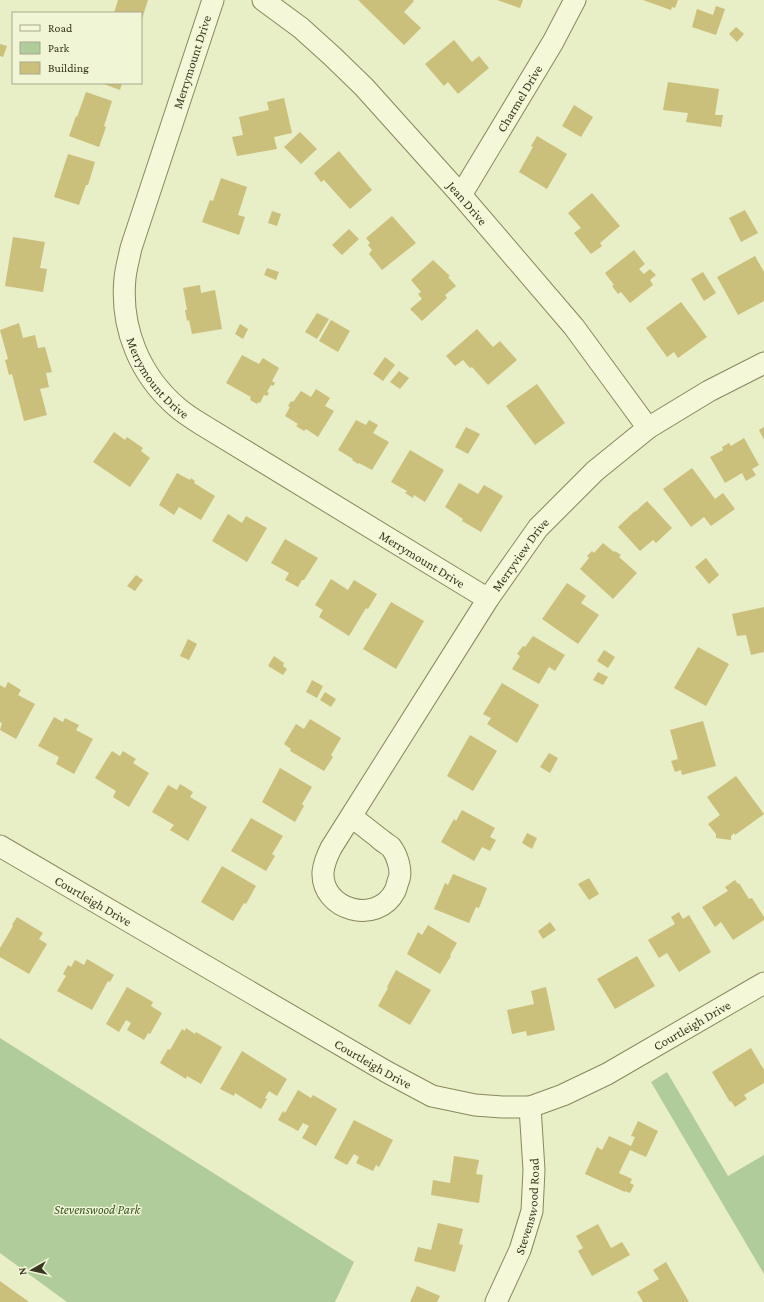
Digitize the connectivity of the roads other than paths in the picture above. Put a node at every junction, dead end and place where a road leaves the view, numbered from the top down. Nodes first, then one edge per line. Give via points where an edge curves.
1 (213, 0) edge
2 (263, 0) edge
3 (575, 0) edge
4 (461, 195) junction
5 (764, 363) edge
6 (648, 428) junction
7 (488, 599) junction
8 (352, 817) dead end
9 (0, 846) edge
10 (764, 982) edge
11 (530, 1106) junction
12 (496, 1302) edge

1 - 7 street, Merrymount Drive via 130,248 125,278 125,306 130,334 140,362 155,386 178,409
2 - 4 street, Jean Drive via 301,28 364,87
3 - 4 street, Charmel Drive via 553,42
4 - 6 street, Jean Drive via 574,327
5 - 6 street, Merryview Drive
6 - 7 street, Merryview Drive via 595,471 538,528
7 - 8 street, Merryview Drive
9 - 11 street, Courtleigh Drive via 432,1096 475,1105
10 - 11 street, Courtleigh Drive via 607,1074 563,1095
11 - 12 street, Stevenswood Road via 534,1170 532,1211 520,1250

